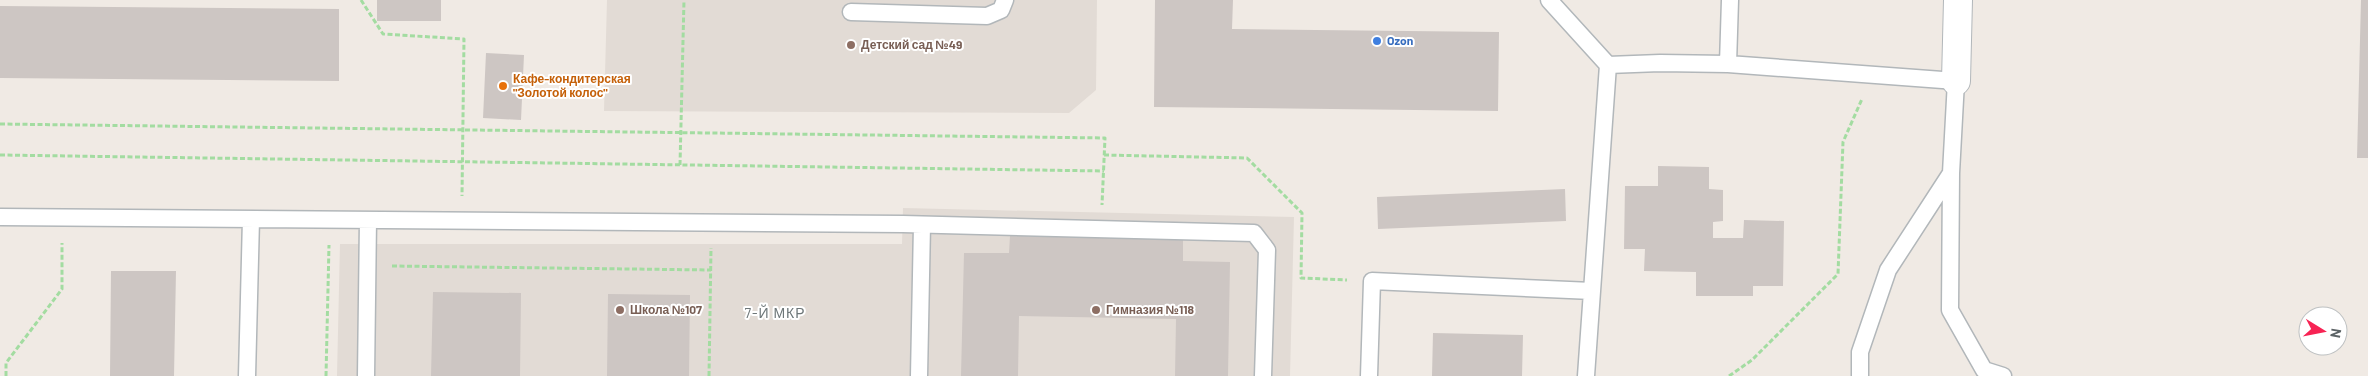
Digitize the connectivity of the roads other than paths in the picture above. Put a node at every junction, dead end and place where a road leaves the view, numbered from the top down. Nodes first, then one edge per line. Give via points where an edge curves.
1 (1005, 0) edge
2 (1549, 0) edge
3 (1730, 0) edge
4 (1958, 0) edge
5 (852, 12) dead end
6 (1728, 64) junction
7 (1608, 66) junction
8 (1956, 81) junction
9 (1951, 172) junction
10 (0, 217) edge
11 (251, 219) junction
12 (368, 220) junction
13 (922, 224) junction
14 (1592, 291) junction
15 (247, 376) edge
16 (366, 376) edge
17 (919, 376) edge
18 (1264, 376) edge
19 (1369, 376) edge
20 (1586, 376) edge
21 (1860, 376) edge
22 (2003, 376) edge

1 - 5 lane via 1001,10 987,16
2 - 7 lane
3 - 6 lane
4 - 8 street
6 - 7 lane
6 - 8 lane
7 - 14 lane
8 - 9 lane
9 - 21 lane via 1888,270 1860,352
9 - 22 lane via 1950,310 1984,370
10 - 11 lane
11 - 12 lane
11 - 15 lane
12 - 13 lane
12 - 16 lane
13 - 17 lane
13 - 18 lane via 1254,233 1267,250
14 - 19 lane via 1372,281
14 - 20 lane

